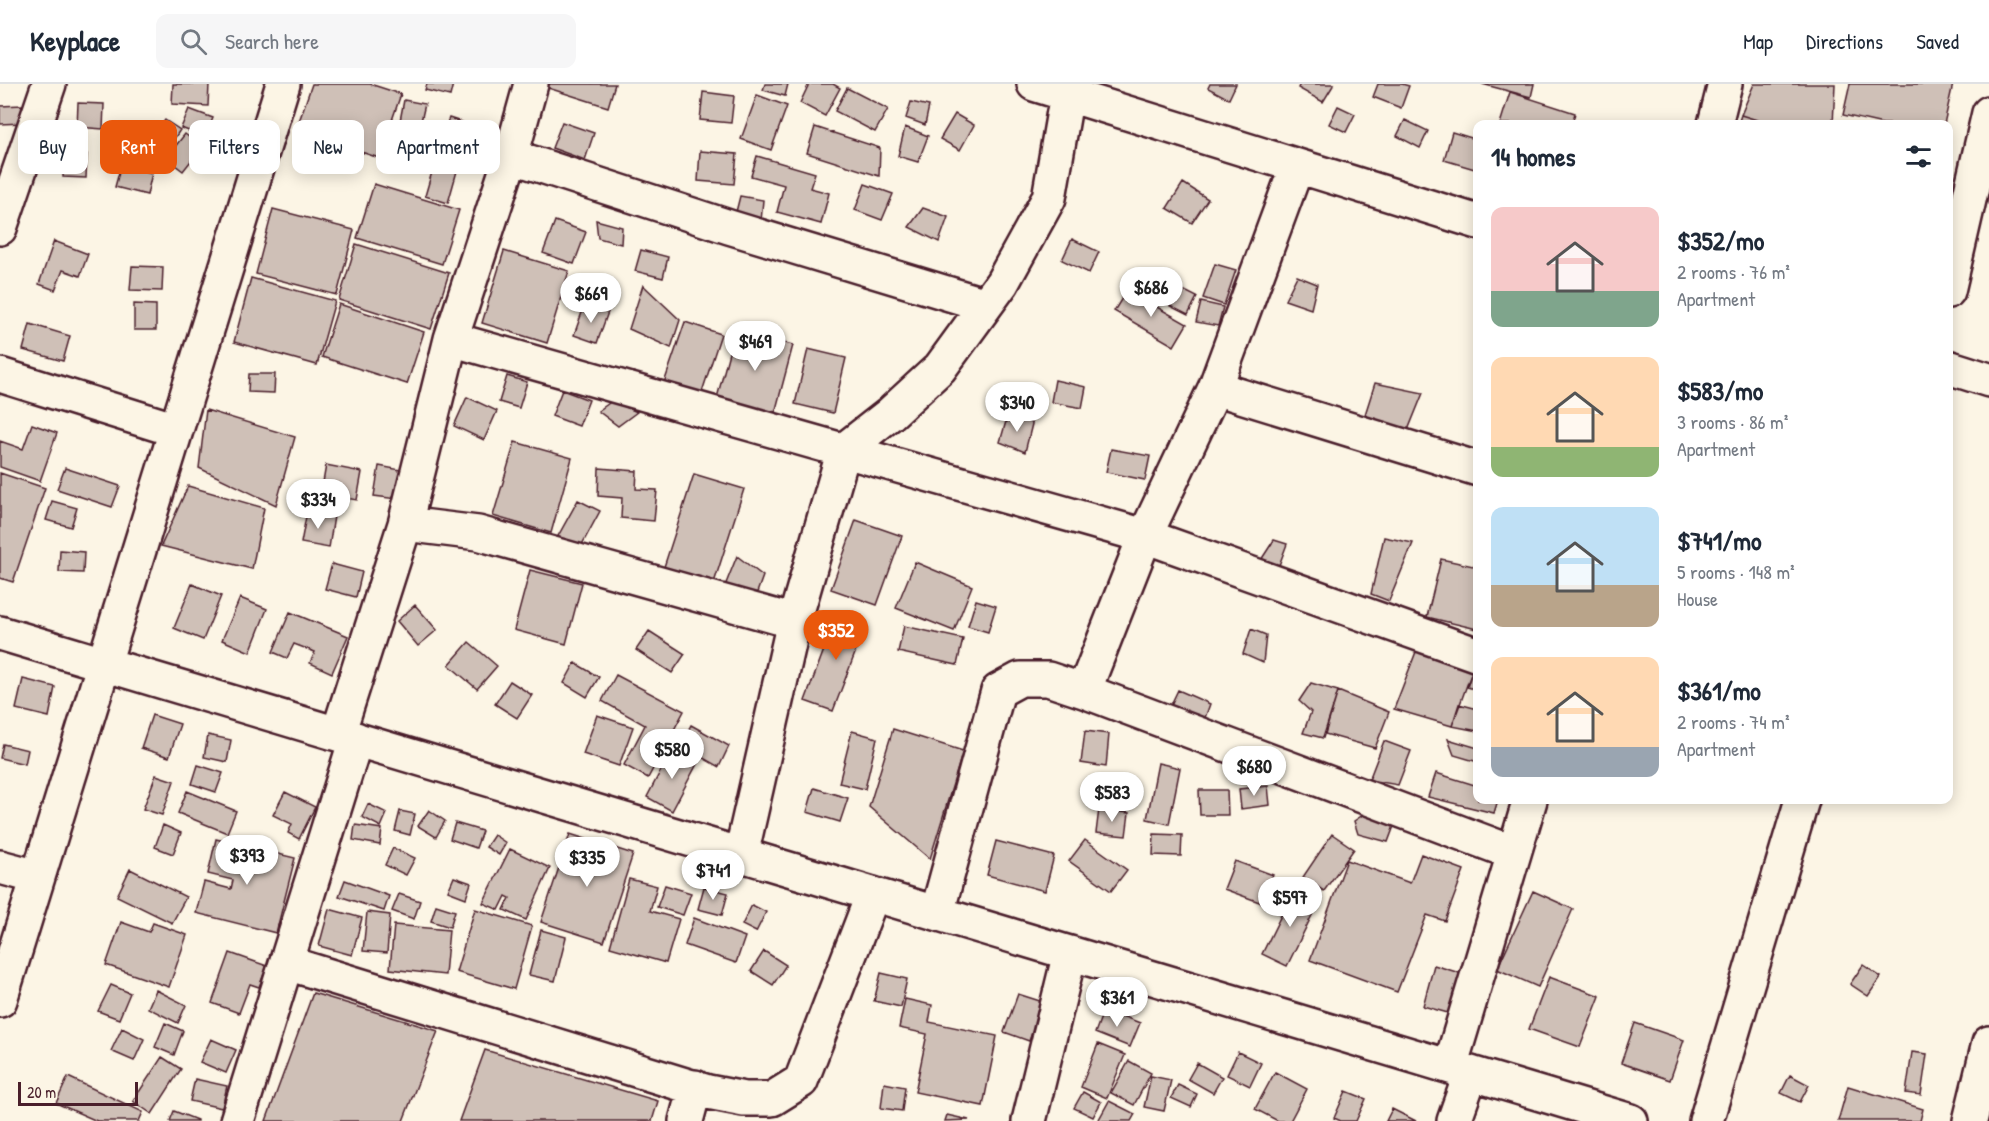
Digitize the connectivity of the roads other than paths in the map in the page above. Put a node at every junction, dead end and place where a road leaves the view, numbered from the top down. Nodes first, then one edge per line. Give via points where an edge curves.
1 (49, 84) edge
2 (283, 84) edge
3 (531, 84) edge
4 (1034, 84) edge
5 (1725, 84) edge
6 (1067, 94) junction
7 (1989, 113) edge
8 (1715, 120) edge
9 (511, 156) junction
10 (1297, 166) junction
11 (1473, 220) edge
12 (0, 228) edge
13 (1953, 269) edge
14 (986, 305) junction
15 (451, 339) junction
16 (1953, 369) edge
17 (0, 375) edge
18 (1989, 380) edge
19 (1215, 388) junction
20 (176, 430) junction
21 (844, 450) junction
22 (1473, 467) edge
23 (405, 524) junction
24 (1145, 536) junction
25 (795, 621) junction
26 (0, 633) edge
27 (1473, 653) edge
28 (104, 664) junction
29 (1084, 691) junction
30 (347, 737) junction
31 (1529, 804) edge
32 (1801, 804) edge
33 (1514, 853) junction
34 (741, 855) junction
35 (0, 867) edge
36 (38, 877) junction
37 (873, 894) junction
38 (937, 913) junction
39 (1070, 953) junction
40 (286, 963) junction
41 (0, 1000) edge
42 (1989, 1043) edge
43 (1461, 1070) junction
44 (695, 1087) junction
45 (237, 1121) edge
46 (686, 1121) edge
47 (1029, 1121) edge
48 (1454, 1121) edge
49 (1631, 1121) edge
50 (1706, 1121) edge
51 (1970, 1121) edge

1 - 12 street
2 - 20 street
3 - 9 street
4 - 6 street
5 - 8 street
6 - 10 street
6 - 14 street via 1049,198
7 - 13 street
9 - 14 street
9 - 15 street
10 - 11 street
10 - 19 street
14 - 21 street via 940,368
15 - 21 street
15 - 23 street
16 - 18 street
17 - 20 street
19 - 22 street
19 - 24 street
20 - 28 street
21 - 24 street
21 - 25 street
23 - 25 street via 478,533
23 - 30 street
24 - 27 street
24 - 29 street
25 - 34 street
26 - 28 street
28 - 30 street
28 - 36 street
29 - 33 street
29 - 38 street via 1048,679 1020,679 998,691
30 - 34 street
30 - 40 street
31 - 33 street
32 - 50 street
33 - 43 street
34 - 37 street
35 - 36 street
36 - 41 street
37 - 38 street
37 - 44 street via 801,1081 772,1099 744,1099
38 - 39 street
39 - 43 street
39 - 47 street
40 - 44 street
40 - 45 street
42 - 51 street
43 - 48 street
43 - 49 street
44 - 46 street

